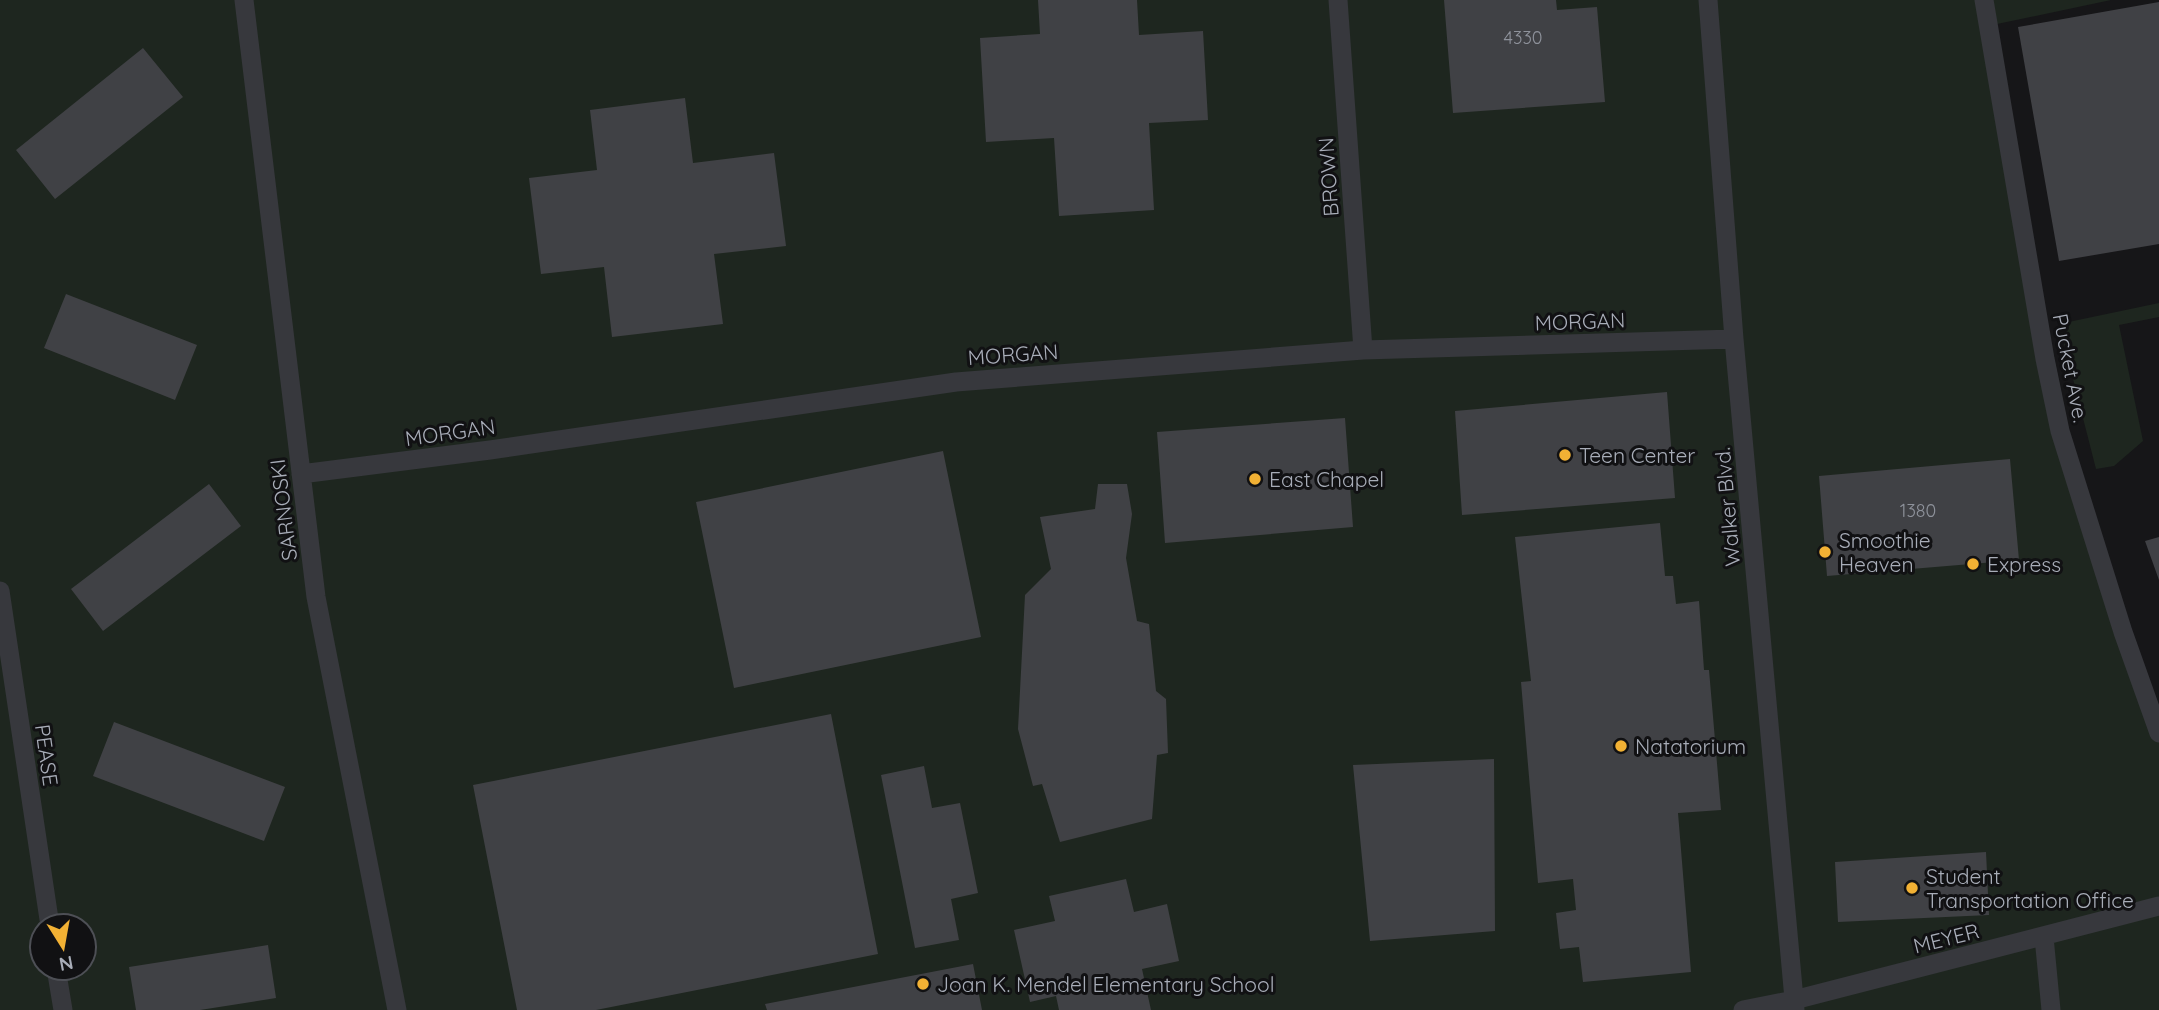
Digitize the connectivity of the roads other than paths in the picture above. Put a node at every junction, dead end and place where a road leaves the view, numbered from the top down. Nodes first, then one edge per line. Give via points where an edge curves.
1 (244, 0) edge
2 (1338, 0) edge
3 (1708, 0) edge
4 (1984, 0) edge
5 (1734, 339) junction
6 (1363, 350) junction
7 (301, 474) junction
8 (0, 591) edge
9 (2159, 733) edge
10 (2159, 906) edge
11 (48, 912) edge
12 (2044, 937) junction
13 (58, 982) edge
14 (1795, 1005) edge
15 (62, 1010) edge
16 (397, 1010) edge
17 (1743, 1010) edge
18 (2051, 1010) edge

1 - 7 lane, SARNOSKI
2 - 6 lane, BROWN
3 - 5 lane, Walker Blvd.
4 - 9 lane, Pucket Ave. via 2060,430
5 - 6 lane, MORGAN
5 - 14 lane, Walker Blvd.
6 - 7 lane, MORGAN via 956,382
7 - 16 lane, SARNOSKI via 316,597
8 - 11 lane, PEASE
10 - 12 lane, MEYER
12 - 14 lane, MEYER
12 - 18 lane
13 - 15 lane
14 - 17 lane, MEYER

